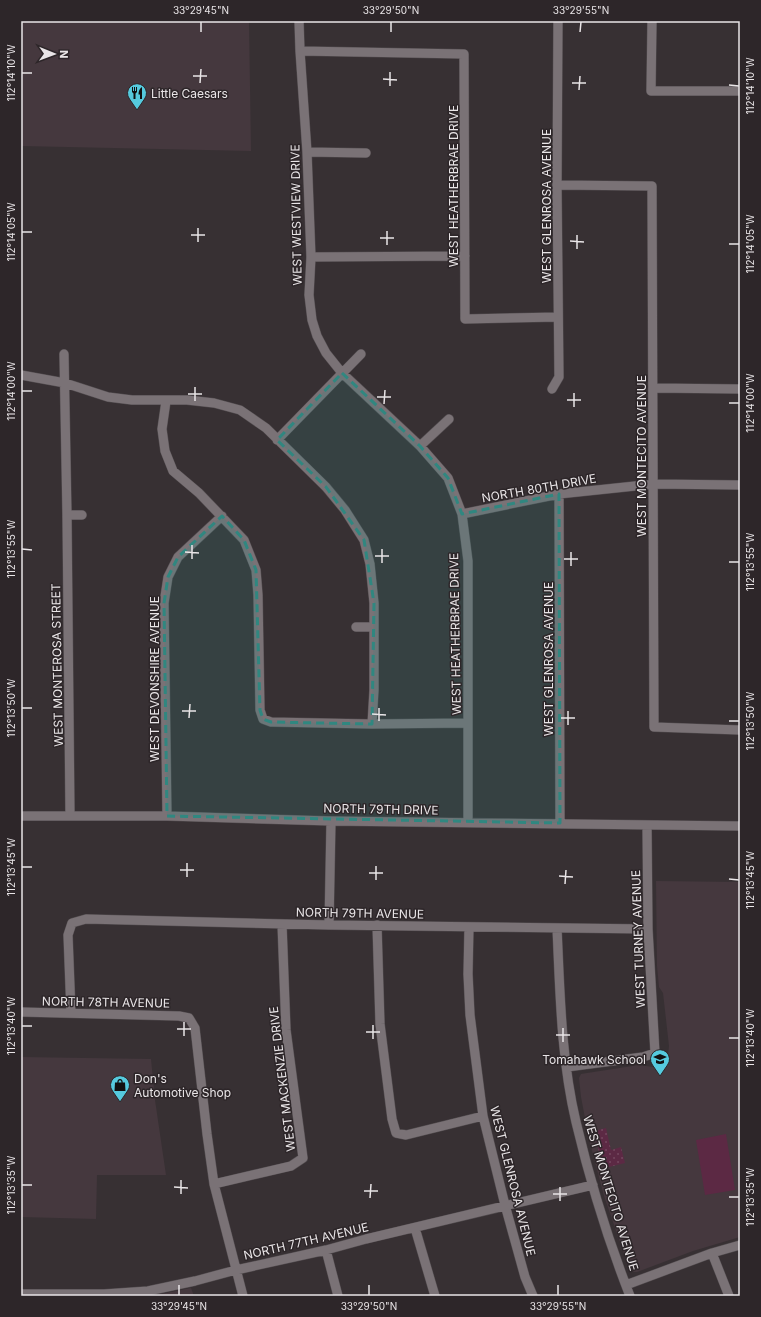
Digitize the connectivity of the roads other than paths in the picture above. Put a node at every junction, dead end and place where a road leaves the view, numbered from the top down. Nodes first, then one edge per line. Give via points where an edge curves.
1 (299, 21) edge
2 (558, 21) edge
3 (652, 21) edge
4 (300, 51) junction
5 (740, 91) edge
6 (307, 152) junction
7 (366, 153) dead end
8 (557, 185) junction
9 (465, 256) junction
10 (311, 257) junction
11 (558, 317) junction
12 (64, 354) dead end
13 (361, 354) dead end
14 (342, 373) junction
15 (21, 375) edge
16 (65, 383) junction
17 (653, 388) junction
18 (552, 389) dead end
19 (740, 389) edge
20 (166, 401) junction
21 (449, 419) dead end
22 (278, 440) junction
23 (420, 446) junction
24 (654, 484) junction
25 (740, 485) edge
26 (559, 494) junction
27 (67, 514) junction
28 (462, 514) junction
29 (82, 515) dead end
30 (222, 516) junction
31 (356, 627) dead end
32 (374, 627) junction
33 (468, 723) junction
34 (372, 724) junction
35 (740, 730) edge
36 (70, 815) junction
37 (21, 816) edge
38 (167, 816) junction
39 (331, 821) junction
40 (468, 822) junction
41 (560, 824) junction
42 (647, 825) junction
43 (740, 826) edge
44 (282, 924) junction
45 (329, 925) junction
46 (377, 925) junction
47 (469, 927) junction
48 (557, 928) junction
49 (648, 929) junction
50 (21, 1012) edge
51 (70, 1013) junction
52 (567, 1067) junction
53 (483, 1116) junction
54 (214, 1184) junction
55 (593, 1185) junction
56 (505, 1205) junction
57 (415, 1228) junction
58 (740, 1245) edge
59 (326, 1250) junction
60 (712, 1253) junction
61 (236, 1270) junction
62 (626, 1285) junction
63 (21, 1294) edge
64 (243, 1296) edge
65 (338, 1296) edge
66 (435, 1296) edge
67 (533, 1296) edge
68 (630, 1296) edge
69 (729, 1296) edge

1 - 4 street, WEST WESTVIEW DRIVE
2 - 8 street, WEST GLENROSA AVENUE
3 - 5 street via 651,91
4 - 6 street, WEST WESTVIEW DRIVE
4 - 9 street, WEST HEATHERBRAE DRIVE via 464,54
6 - 7 street
6 - 10 street, WEST WESTVIEW DRIVE
8 - 11 street, WEST GLENROSA AVENUE
8 - 17 street, WEST MONTECITO AVENUE via 652,186
9 - 10 street
9 - 11 street, WEST HEATHERBRAE DRIVE via 465,319
10 - 14 street, WEST WESTVIEW DRIVE via 309,295 312,320 326,353
11 - 18 street, WEST GLENROSA AVENUE via 559,377
12 - 16 street, WEST MONTEROSA STREET
13 - 14 street
14 - 22 street
14 - 23 street, WEST HEATHERBRAE DRIVE
15 - 16 street
16 - 20 street via 108,396
16 - 27 street, WEST MONTEROSA STREET
17 - 19 street
17 - 24 street, WEST MONTECITO AVENUE
20 - 22 street via 214,403 240,410
20 - 30 street via 162,429 165,451 173,471
21 - 23 street
22 - 32 street via 326,487 345,510 364,540 370,564
23 - 28 street, WEST HEATHERBRAE DRIVE via 448,478
24 - 25 street, NORTH 80TH DRIVE
24 - 26 street, NORTH 80TH DRIVE
24 - 35 street, WEST MONTECITO AVENUE via 654,727
26 - 28 street, NORTH 80TH DRIVE
26 - 41 street, WEST GLENROSA AVENUE
27 - 29 street
27 - 36 street, WEST MONTEROSA STREET
28 - 33 street, WEST HEATHERBRAE DRIVE via 468,560
30 - 34 street via 244,540 256,570 260,710 263,719 271,722
30 - 38 street, WEST DEVONSHIRE AVENUE via 178,557 168,577 164,603
31 - 32 street
32 - 34 street
33 - 34 street
33 - 40 street, WEST HEATHERBRAE DRIVE
36 - 37 street, NORTH 79TH DRIVE
36 - 38 street, NORTH 79TH DRIVE
38 - 39 street, NORTH 79TH DRIVE
39 - 40 street, NORTH 79TH DRIVE
39 - 45 street
40 - 41 street, NORTH 79TH DRIVE
41 - 42 street, NORTH 79TH DRIVE
42 - 43 street, NORTH 79TH DRIVE
42 - 49 street, WEST TURNEY AVENUE
44 - 45 street, NORTH 79TH AVENUE
44 - 51 street, NORTH 79TH AVENUE via 86,919 72,923 68,935
44 - 54 street, WEST MACKENZIE DRIVE via 286,1030 303,1158 291,1166
45 - 46 street, NORTH 79TH AVENUE
46 - 47 street, NORTH 79TH AVENUE
46 - 53 street via 380,1024 396,1133 406,1135
47 - 48 street, NORTH 79TH AVENUE
47 - 53 street, WEST GLENROSA AVENUE via 470,1015
48 - 49 street, NORTH 79TH AVENUE
48 - 52 street, WEST MONTECITO AVENUE
49 - 52 street, WEST TURNEY AVENUE via 655,1053 643,1057
50 - 51 street, NORTH 78TH AVENUE
51 - 54 street, NORTH 78TH AVENUE via 189,1018 195,1028
52 - 55 street, WEST MONTECITO AVENUE via 576,1121
53 - 56 street, WEST GLENROSA AVENUE
54 - 61 street
55 - 56 street, NORTH 77TH AVENUE
55 - 62 street, WEST MONTECITO AVENUE
56 - 57 street, NORTH 77TH AVENUE
56 - 67 street, WEST GLENROSA AVENUE via 525,1277
57 - 59 street, NORTH 77TH AVENUE
57 - 66 street
58 - 60 street
59 - 61 street, NORTH 77TH AVENUE
59 - 65 street
60 - 62 street
60 - 69 street
61 - 63 street, NORTH 77TH AVENUE via 148,1291
61 - 64 street
62 - 68 street, WEST MONTECITO AVENUE

